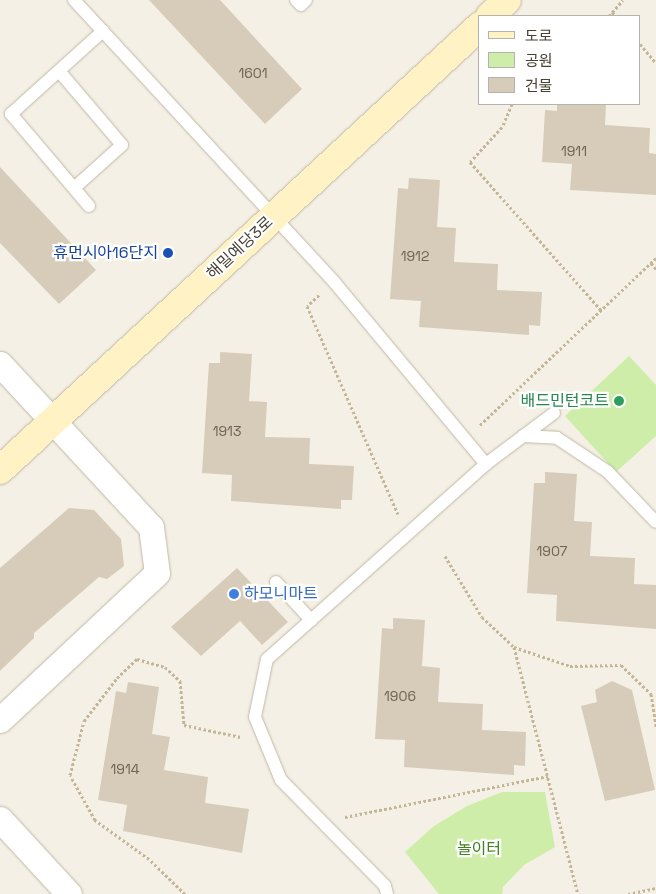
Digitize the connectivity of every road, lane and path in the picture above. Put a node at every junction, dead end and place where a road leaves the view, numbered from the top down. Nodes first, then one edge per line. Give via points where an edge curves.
1 (74, 0) edge
2 (296, 0) edge
3 (306, 0) edge
4 (507, 0) edge
5 (623, 0) edge
6 (612, 12) junction
7 (491, 15) edge
8 (610, 15) edge
9 (615, 15) edge
10 (478, 28) edge
11 (103, 31) junction
12 (641, 45) edge
13 (656, 63) edge
14 (59, 71) junction
15 (512, 105) edge
16 (74, 188) junction
17 (89, 206) dead end
18 (275, 216) junction
19 (656, 258) edge
20 (651, 263) junction
21 (656, 269) edge
22 (335, 283) junction
23 (601, 310) junction
24 (0, 364) edge
25 (554, 413) dead end
26 (54, 421) junction
27 (523, 436) junction
28 (466, 439) junction
29 (486, 464) junction
30 (0, 470) edge
31 (656, 522) edge
32 (406, 535) junction
33 (445, 556) dead end
34 (276, 582) dead end
35 (310, 620) junction
36 (514, 647) junction
37 (654, 701) edge
38 (0, 720) edge
39 (656, 727) edge
40 (266, 743) junction
41 (548, 776) junction
42 (0, 819) edge
43 (322, 822) junction
44 (656, 888) edge
45 (69, 894) edge
46 (185, 894) edge
47 (387, 894) edge
48 (578, 894) edge
49 (628, 894) edge

1 - 11 lane
2 - 3 lane via 301,5
4 - 7 street
5 - 6 path
6 - 8 path
6 - 9 path
10 - 18 street, 해밀예당3로
11 - 14 lane
11 - 18 lane
12 - 13 path
14 - 16 lane via 12,114
14 - 16 lane via 122,144
15 - 23 path via 502,127 470,162
16 - 17 lane
18 - 22 lane
18 - 26 street, 해밀예당3로
19 - 20 path
20 - 21 path
20 - 23 path
22 - 28 lane
22 - 32 path via 306,306 346,391
23 - 28 path
24 - 26 street
25 - 27 lane
26 - 30 street, 해밀예당3로
26 - 38 street via 151,527 157,573
27 - 29 lane
27 - 31 lane via 556,438 608,472
28 - 29 lane
29 - 32 lane
32 - 35 lane
33 - 36 path via 482,617
34 - 35 lane
35 - 40 lane via 267,658 255,717
36 - 37 path via 570,666 621,665 651,694
36 - 41 path
37 - 39 path
40 - 43 lane via 281,780
40 - 46 path via 184,725 180,681 165,668 137,660 117,678 84,721 70,775 95,820 149,858
41 - 43 path
41 - 48 path
42 - 45 street
43 - 47 lane via 384,886
44 - 49 path

